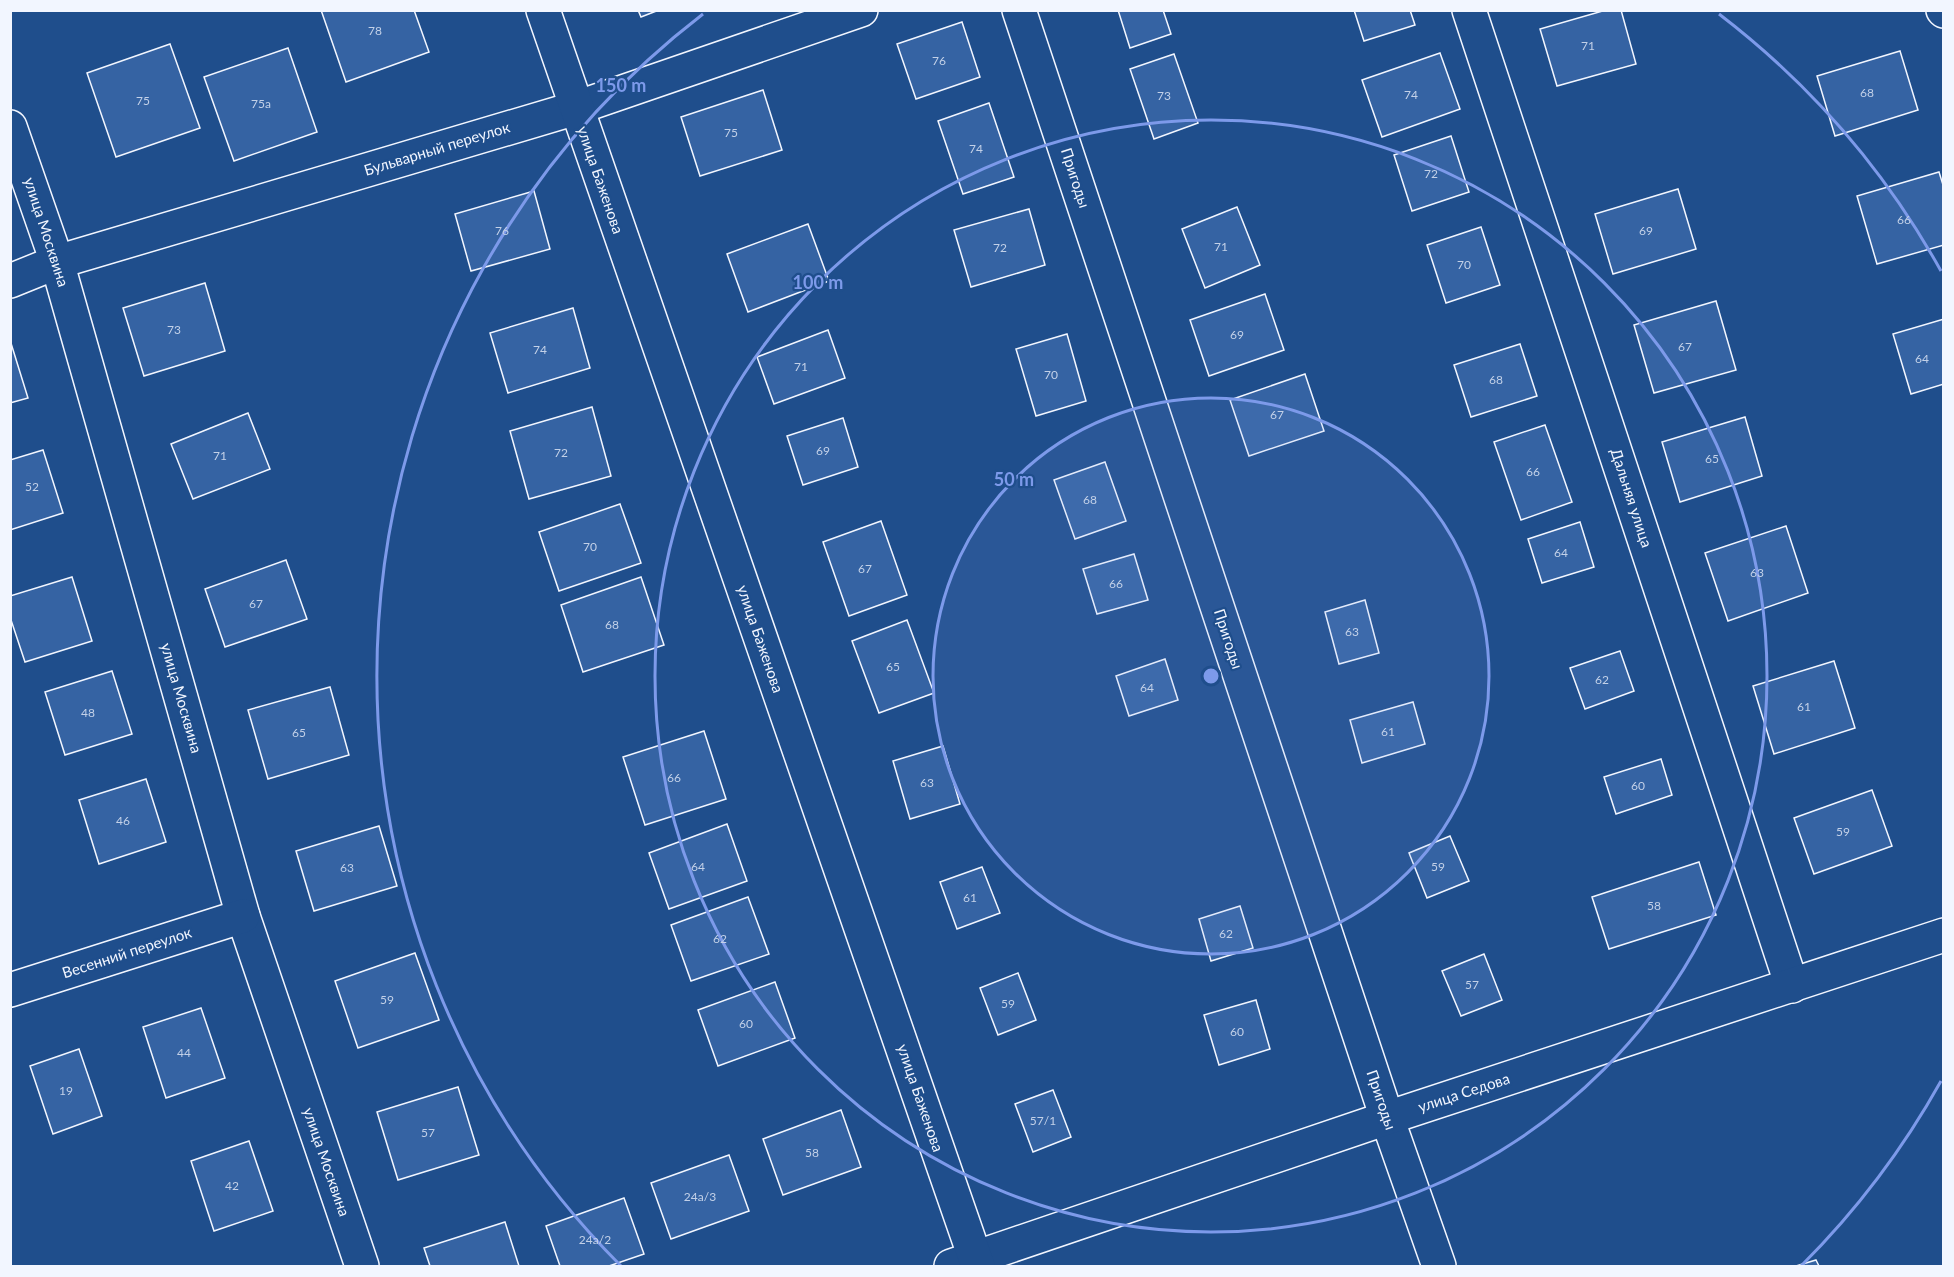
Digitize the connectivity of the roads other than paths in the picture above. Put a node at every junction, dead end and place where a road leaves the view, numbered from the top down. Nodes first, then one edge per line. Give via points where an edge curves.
1 (543, 10) edge
2 (861, 10) edge
3 (1019, 10) edge
4 (1469, 10) edge
5 (576, 108) junction
6 (10, 127) edge
7 (57, 262) junction
8 (10, 281) edge
9 (243, 916) junction
10 (1944, 935) edge
11 (1792, 986) junction
12 (10, 990) edge
13 (1387, 1118) junction
14 (968, 1264) edge
15 (362, 1266) edge
16 (1439, 1266) edge

1 - 5 street, улица Баженова
2 - 5 street, Бульварный переулок
3 - 13 street, Пригоды
4 - 11 street, Дальняя улица
5 - 7 street, Бульварный переулок
5 - 14 street, улица Баженова
6 - 7 street, улица Москвина
7 - 8 street, Бульварный переулок
7 - 9 street, улица Москвина
9 - 12 street, Весенний переулок
9 - 15 street, улица Москвина
10 - 11 street, улица Седова
11 - 13 street, улица Седова
13 - 14 street, улица Седова
13 - 16 street, Пригоды

